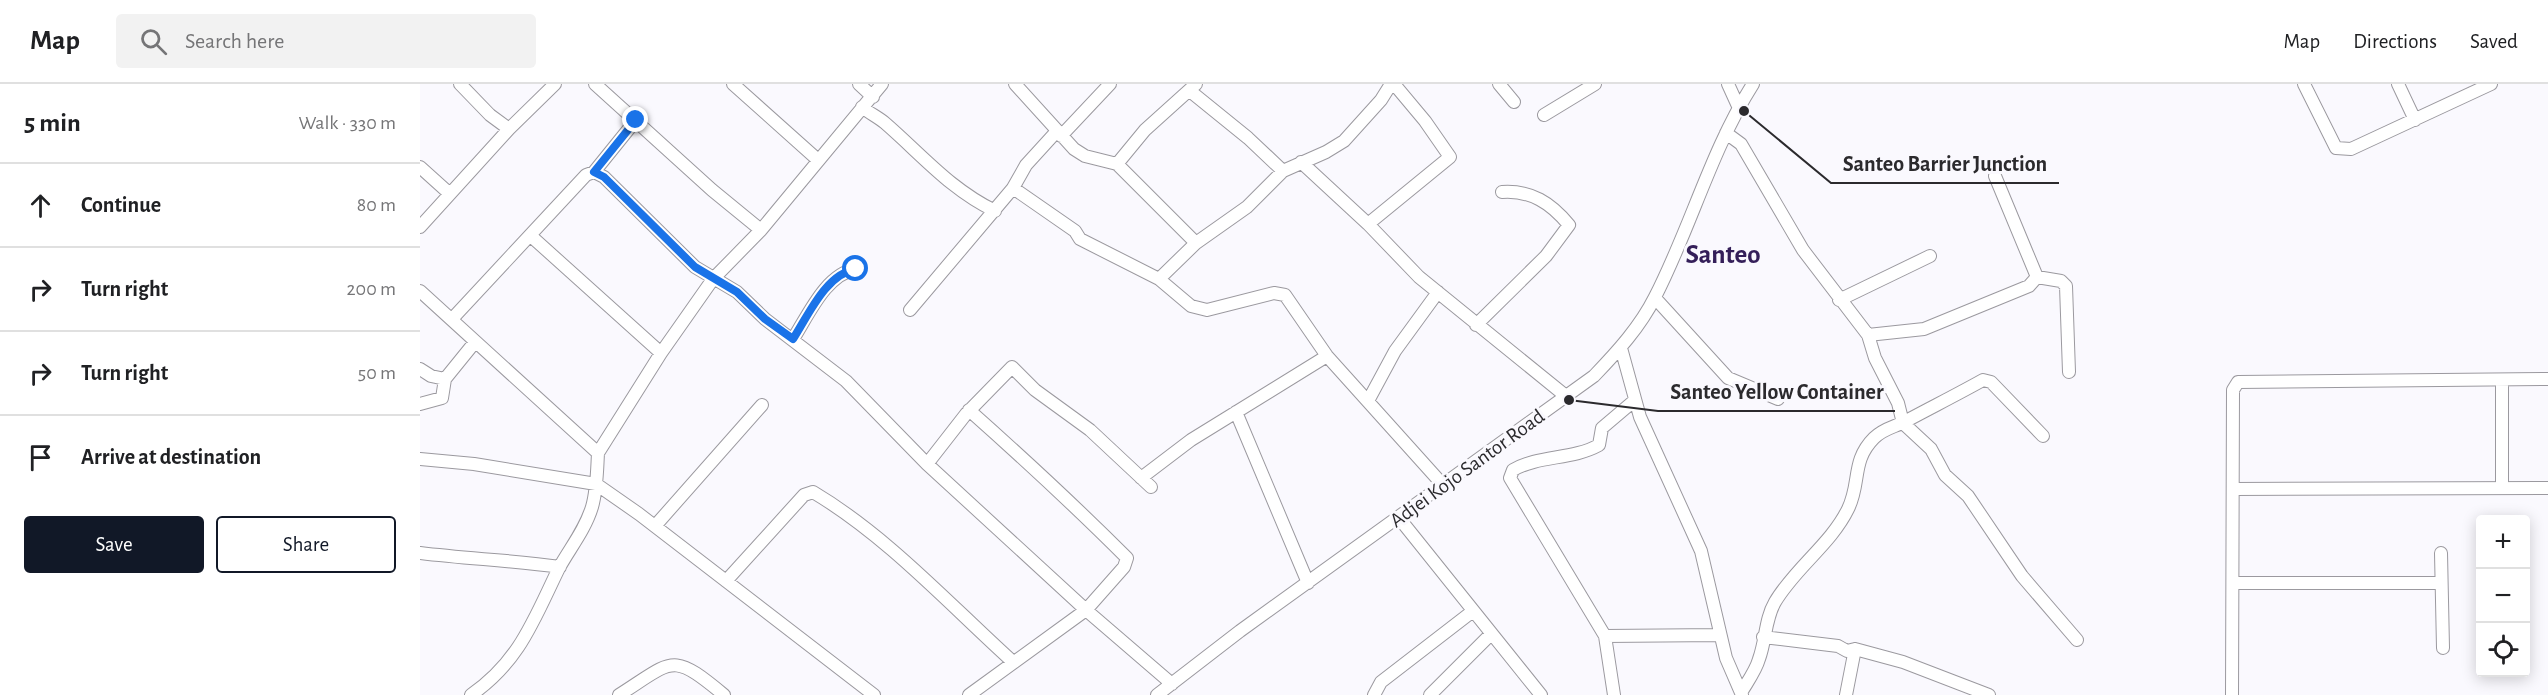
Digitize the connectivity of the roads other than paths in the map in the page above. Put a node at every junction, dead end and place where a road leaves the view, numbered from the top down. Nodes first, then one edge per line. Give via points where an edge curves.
1 (460, 84) edge
2 (555, 84) edge
3 (595, 84) edge
4 (733, 84) edge
5 (859, 84) edge
6 (882, 84) edge
7 (1015, 84) edge
8 (1110, 84) edge
9 (1392, 84) edge
10 (1499, 84) edge
11 (1595, 84) edge
12 (1728, 84) edge
13 (1753, 84) edge
14 (2304, 84) edge
15 (2398, 84) edge
16 (2491, 84) edge
17 (1193, 87) edge
18 (873, 97) junction
19 (1514, 102) dead end
20 (1738, 106) junction
21 (862, 107) junction
22 (1544, 115) dead end
23 (636, 120) junction
24 (2415, 120) junction
25 (509, 129) junction
26 (1726, 133) junction
27 (1059, 134) junction
28 (818, 160) junction
29 (1301, 162) junction
30 (1117, 164) junction
31 (420, 167) edge
32 (1283, 171) junction
33 (594, 172) junction
34 (1995, 176) dead end
35 (1013, 188) junction
36 (1502, 192) dead end
37 (450, 194) junction
38 (995, 210) junction
39 (1368, 224) junction
40 (420, 227) edge
41 (760, 230) junction
42 (532, 237) junction
43 (1196, 243) junction
44 (1930, 256) dead end
45 (856, 269) dead end
46 (2037, 277) junction
47 (714, 279) junction
48 (1159, 279) junction
49 (420, 291) edge
50 (1438, 292) junction
51 (1655, 298) junction
52 (1839, 300) junction
53 (910, 310) dead end
54 (452, 319) junction
55 (1476, 325) junction
56 (1868, 335) junction
57 (793, 339) junction
58 (475, 342) junction
59 (1621, 348) junction
60 (661, 353) junction
61 (1327, 356) junction
62 (420, 369) edge
63 (2069, 372) dead end
64 (445, 378) junction
65 (2548, 379) edge
66 (2502, 380) junction
67 (1567, 397) junction
68 (1778, 399) dead end
69 (1368, 400) junction
70 (1635, 400) junction
71 (420, 404) edge
72 (762, 405) dead end
73 (969, 410) junction
74 (1236, 412) junction
75 (1903, 423) junction
76 (2043, 436) dead end
77 (598, 453) junction
78 (420, 459) edge
79 (927, 464) junction
80 (1141, 478) junction
81 (596, 484) junction
82 (1443, 485) junction
83 (1151, 487) dead end
84 (2502, 488) junction
85 (2548, 488) edge
86 (2233, 489) junction
87 (1398, 518) junction
88 (655, 526) junction
89 (420, 553) edge
90 (2442, 553) dead end
91 (560, 567) junction
92 (726, 581) junction
93 (1308, 583) junction
94 (2234, 583) junction
95 (2442, 583) junction
96 (1086, 610) junction
97 (1473, 611) junction
98 (1491, 634) junction
99 (1720, 635) junction
100 (1605, 636) junction
101 (1763, 637) junction
102 (2077, 640) dead end
103 (2444, 648) dead end
104 (1855, 649) junction
105 (1013, 662) junction
106 (1172, 684) junction
107 (1742, 693) edge
108 (471, 695) edge
109 (619, 695) edge
110 (724, 695) edge
111 (874, 695) edge
112 (969, 695) edge
113 (1157, 695) edge
114 (1374, 695) edge
115 (1430, 695) edge
116 (1541, 695) edge
117 (1614, 695) edge
118 (1846, 695) edge
119 (1989, 695) edge
120 (2232, 695) edge

1 - 25 street
2 - 25 street
3 - 23 street
4 - 28 street
5 - 18 street
6 - 18 street
7 - 27 street
8 - 27 street
9 - 29 street via 1344,141
9 - 39 street via 1425,121 1450,158
10 - 19 street
11 - 22 street
12 - 20 street
13 - 20 street, Adjei Kojo Santor Road
14 - 24 street via 2336,148 2351,148
15 - 24 street
16 - 24 street
17 - 30 street via 1145,130
17 - 32 street
18 - 21 street
20 - 26 street, Adjei Kojo Santor Road
21 - 28 street
21 - 38 street via 964,195
23 - 33 street
23 - 41 street
25 - 37 street
26 - 51 street, Adjei Kojo Santor Road
26 - 52 street via 1742,144 1803,250
27 - 30 street via 1085,156
27 - 35 street via 1026,165
28 - 41 street
29 - 32 street
29 - 39 street
30 - 43 street
31 - 37 street
32 - 43 street via 1247,207
33 - 42 street via 586,176
33 - 47 street via 604,177 695,267
34 - 46 street
35 - 38 street
35 - 48 street via 1075,231 1080,239
36 - 55 street via 1515,191 1547,202 1569,225 1546,256
37 - 40 street
38 - 53 street
39 - 50 street
41 - 47 street
42 - 54 street
42 - 60 street
43 - 48 street
44 - 52 street
45 - 57 street via 843,271 832,281
46 - 56 street via 2029,286 1924,329
46 - 63 street via 2061,281 2066,286
47 - 57 street via 737,292
47 - 60 street
48 - 61 street via 1197,309 1207,310 1274,293 1285,295
49 - 54 street
50 - 55 street
50 - 69 street via 1395,351
51 - 59 street, Adjei Kojo Santor Road
51 - 68 street via 1728,378
52 - 56 street
54 - 58 street
55 - 67 street
56 - 75 street
57 - 79 street via 846,381
58 - 64 street
58 - 77 street
59 - 67 street, Adjei Kojo Santor Road
59 - 70 street
60 - 77 street
61 - 69 street
61 - 74 street
62 - 64 street
64 - 71 street via 442,398
65 - 66 street
66 - 84 street
66 - 86 street via 2238,382 2233,390
67 - 82 street, Adjei Kojo Santor Road
69 - 82 street
70 - 99 street via 1701,551
70 - 100 street via 1602,428 1599,445 1587,452 1523,464 1513,470 1510,478
72 - 88 street
73 - 79 street
73 - 80 street via 1011,367 1035,390 1090,430
73 - 96 street via 1126,558 1124,567
74 - 80 street
74 - 93 street
75 - 76 street via 1983,380 1991,382
75 - 101 street via 1886,428 1862,453 1848,508 1775,601
75 - 102 street via 1968,496 2022,576
77 - 81 street
78 - 81 street
79 - 96 street
80 - 83 street
81 - 88 street
81 - 91 street via 584,527
82 - 87 street, Adjei Kojo Santor Road
84 - 85 street
84 - 86 street
86 - 94 street
87 - 93 street, Adjei Kojo Santor Road
87 - 97 street
88 - 92 street
89 - 91 street
90 - 95 street
91 - 108 street via 539,615 507,664
92 - 105 street via 804,495 813,492 878,540
92 - 111 street
93 - 106 street, Adjei Kojo Santor Road
94 - 95 street
94 - 120 street
95 - 103 street
96 - 105 street
96 - 106 street
97 - 98 street
97 - 114 street via 1380,682
98 - 115 street
98 - 116 street
99 - 100 street
99 - 107 street
100 - 117 street
101 - 104 street via 1833,645 1847,651
101 - 107 street via 1760,659
104 - 118 street
104 - 119 street via 1904,662
105 - 112 street
106 - 113 street, Adjei Kojo Santor Road
109 - 110 street via 675,663 686,666

